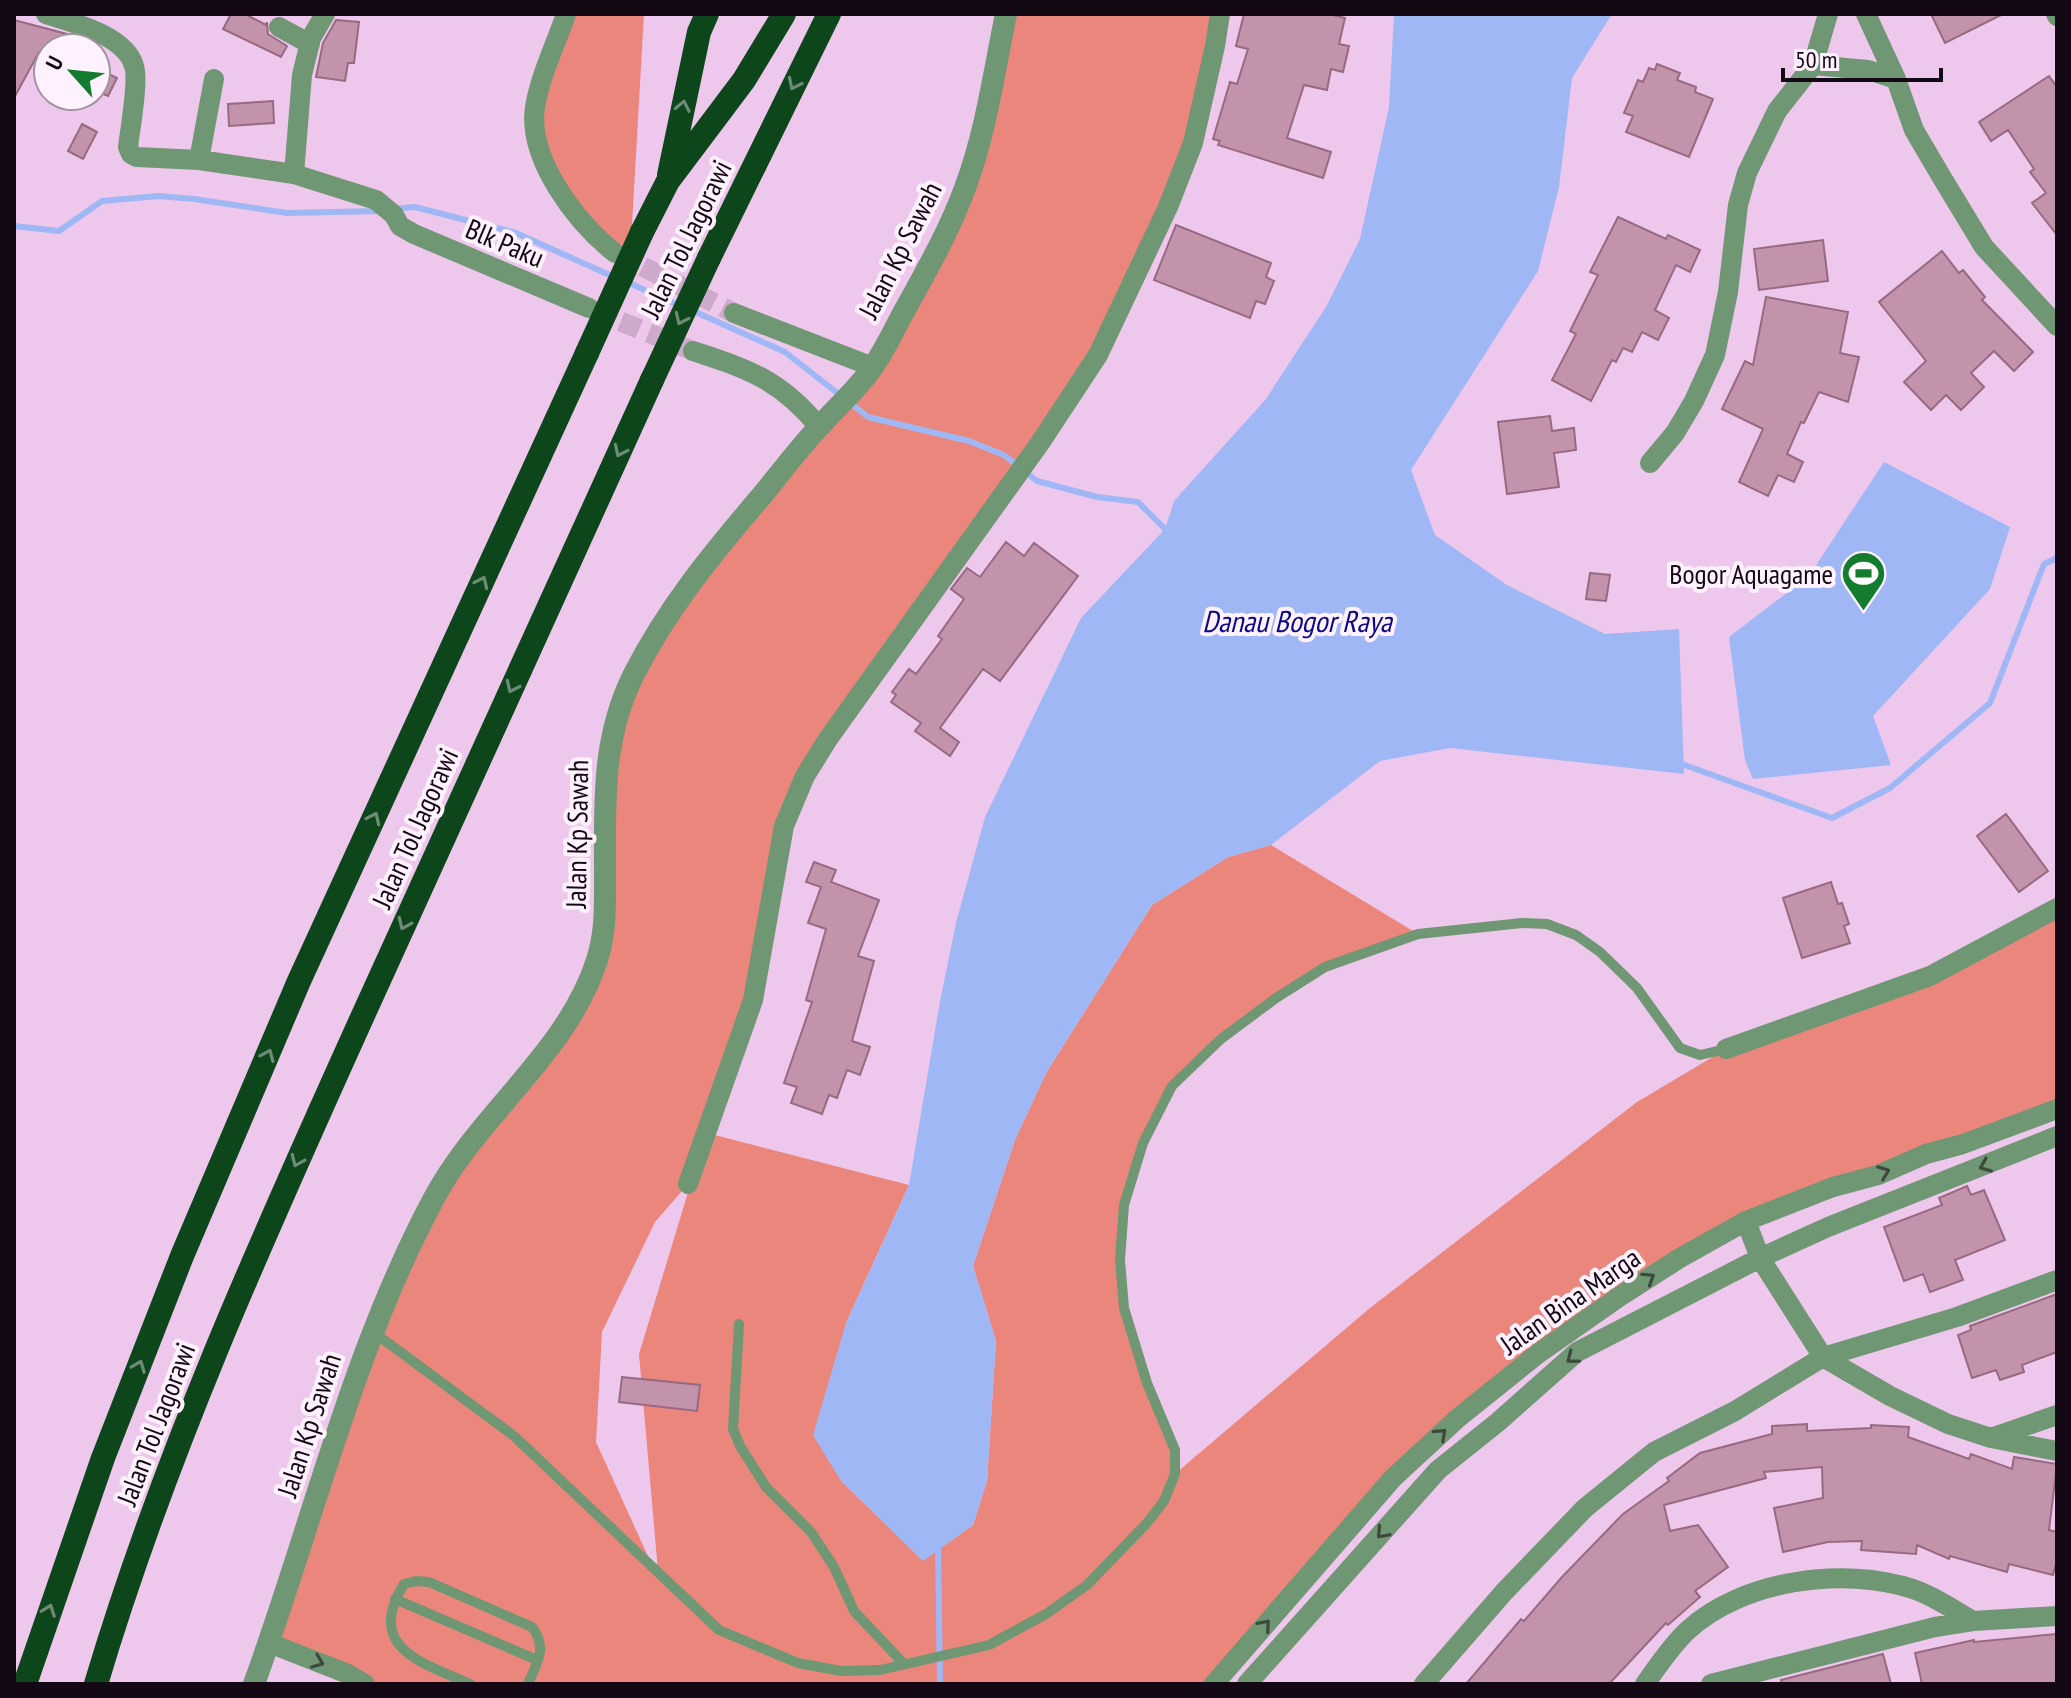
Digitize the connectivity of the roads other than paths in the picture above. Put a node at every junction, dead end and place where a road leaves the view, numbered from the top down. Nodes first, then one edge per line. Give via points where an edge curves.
1 (46, 14) edge
2 (325, 14) edge
3 (566, 14) edge
4 (707, 14) edge
5 (784, 14) edge
6 (829, 14) edge
7 (1006, 14) edge
8 (1220, 14) edge
9 (1828, 14) edge
10 (1866, 14) edge
11 (279, 27) dead end
12 (310, 44) junction
13 (1813, 65) junction
14 (214, 79) dead end
15 (1896, 79) junction
16 (199, 160) junction
17 (294, 174) junction
18 (668, 181) junction
19 (615, 253) tunnel mouth
20 (589, 308) tunnel mouth
21 (734, 313) tunnel mouth
22 (2057, 326) edge
23 (693, 351) tunnel mouth
24 (870, 371) junction
25 (824, 422) junction
26 (1650, 463) dead end
27 (2057, 908) edge
28 (1726, 1049) joint
29 (2057, 1109) edge
30 (2057, 1136) edge
31 (688, 1184) dead end
32 (1746, 1221) junction
33 (1760, 1258) junction
34 (2057, 1280) edge
35 (739, 1324) dead end
36 (372, 1331) junction
37 (1823, 1357) junction
38 (2057, 1415) edge
39 (1991, 1438) junction
40 (2057, 1451) edge
41 (395, 1599) junction
42 (2057, 1616) edge
43 (1973, 1621) junction
44 (269, 1643) junction
45 (537, 1660) junction
46 (908, 1664) junction
47 (25, 1684) edge
48 (96, 1684) edge
49 (254, 1684) edge
50 (365, 1684) edge
51 (470, 1684) edge
52 (528, 1684) edge
53 (1214, 1684) edge
54 (1247, 1684) edge
55 (1424, 1684) edge
56 (1645, 1684) edge
57 (1711, 1684) edge

1 - 16 street via 100,32 123,49 135,67 131,154
2 - 12 street
3 - 19 street via 541,82 534,110 536,133 574,215
18 -> 4 highway
5 - 18 highway via 744,80
6 -> 48 highway, Jalan Tol Jagorawi, bridge via 652,380 276,1206 175,1455
7 - 24 street, Jalan Kp Sawah via 966,187
8 - 31 street via 1193,143 1098,355 805,776 784,826 753,1000
9 - 13 street
10 - 15 street
11 - 12 street
12 - 17 street via 302,75
13 - 15 street via 1868,70
13 - 26 street via 1777,111 1747,173 1715,355 1675,433
14 - 16 street
15 - 22 street via 1914,130 1984,247
16 - 17 street
17 - 20 street, Blk Paku via 368,196 386,207 400,226 432,243
47 -> 18 highway, Jalan Tol Jagorawi, bridge via 103,1458 299,981
21 - 24 street
23 - 25 street via 767,379
24 - 25 street, Jalan Kp Sawah
25 - 36 street, Jalan Kp Sawah via 675,603 631,680 617,716 604,786 605,927 597,962 581,999 546,1052 435,1196
27 - 28 street via 1930,976
28 - 46 lane via 1700,1055 1680,1048 1637,988 1600,952 1547,924 1522,923 1418,934 1325,967 1221,1039 1172,1086 1143,1143 1124,1205 1124,1308 1175,1450 1175,1474 1164,1501 1087,1585 1046,1614 989,1645
32 -> 29 street, Jalan Bina Marga
30 -> 33 street, Jalan Bina Marga
32 - 33 street
53 -> 32 street, Jalan Bina Marga via 1393,1478 1458,1418 1607,1305
33 - 37 street
33 -> 54 street, Jalan Bina Marga via 1577,1352 1438,1470
34 - 37 street
35 - 46 lane via 733,1429 740,1446 766,1487 811,1532 854,1611
36 - 44 street, Jalan Kp Sawah
36 - 46 lane via 514,1436 719,1630 798,1663 841,1671
37 - 39 street via 1948,1424
37 - 55 street via 1654,1452 1597,1499 1504,1592
38 - 39 street
39 - 40 street
41 - 45 lane
41 - 45 lane via 404,1584 429,1582 532,1627 541,1638
41 - 51 lane via 389,1616 398,1645
42 - 43 street
43 - 56 street via 1914,1590 1872,1581 1794,1582 1735,1598 1705,1618 1687,1631
43 - 57 street
44 - 49 street, Jalan Kp Sawah
44 -> 50 street
45 - 52 lane

